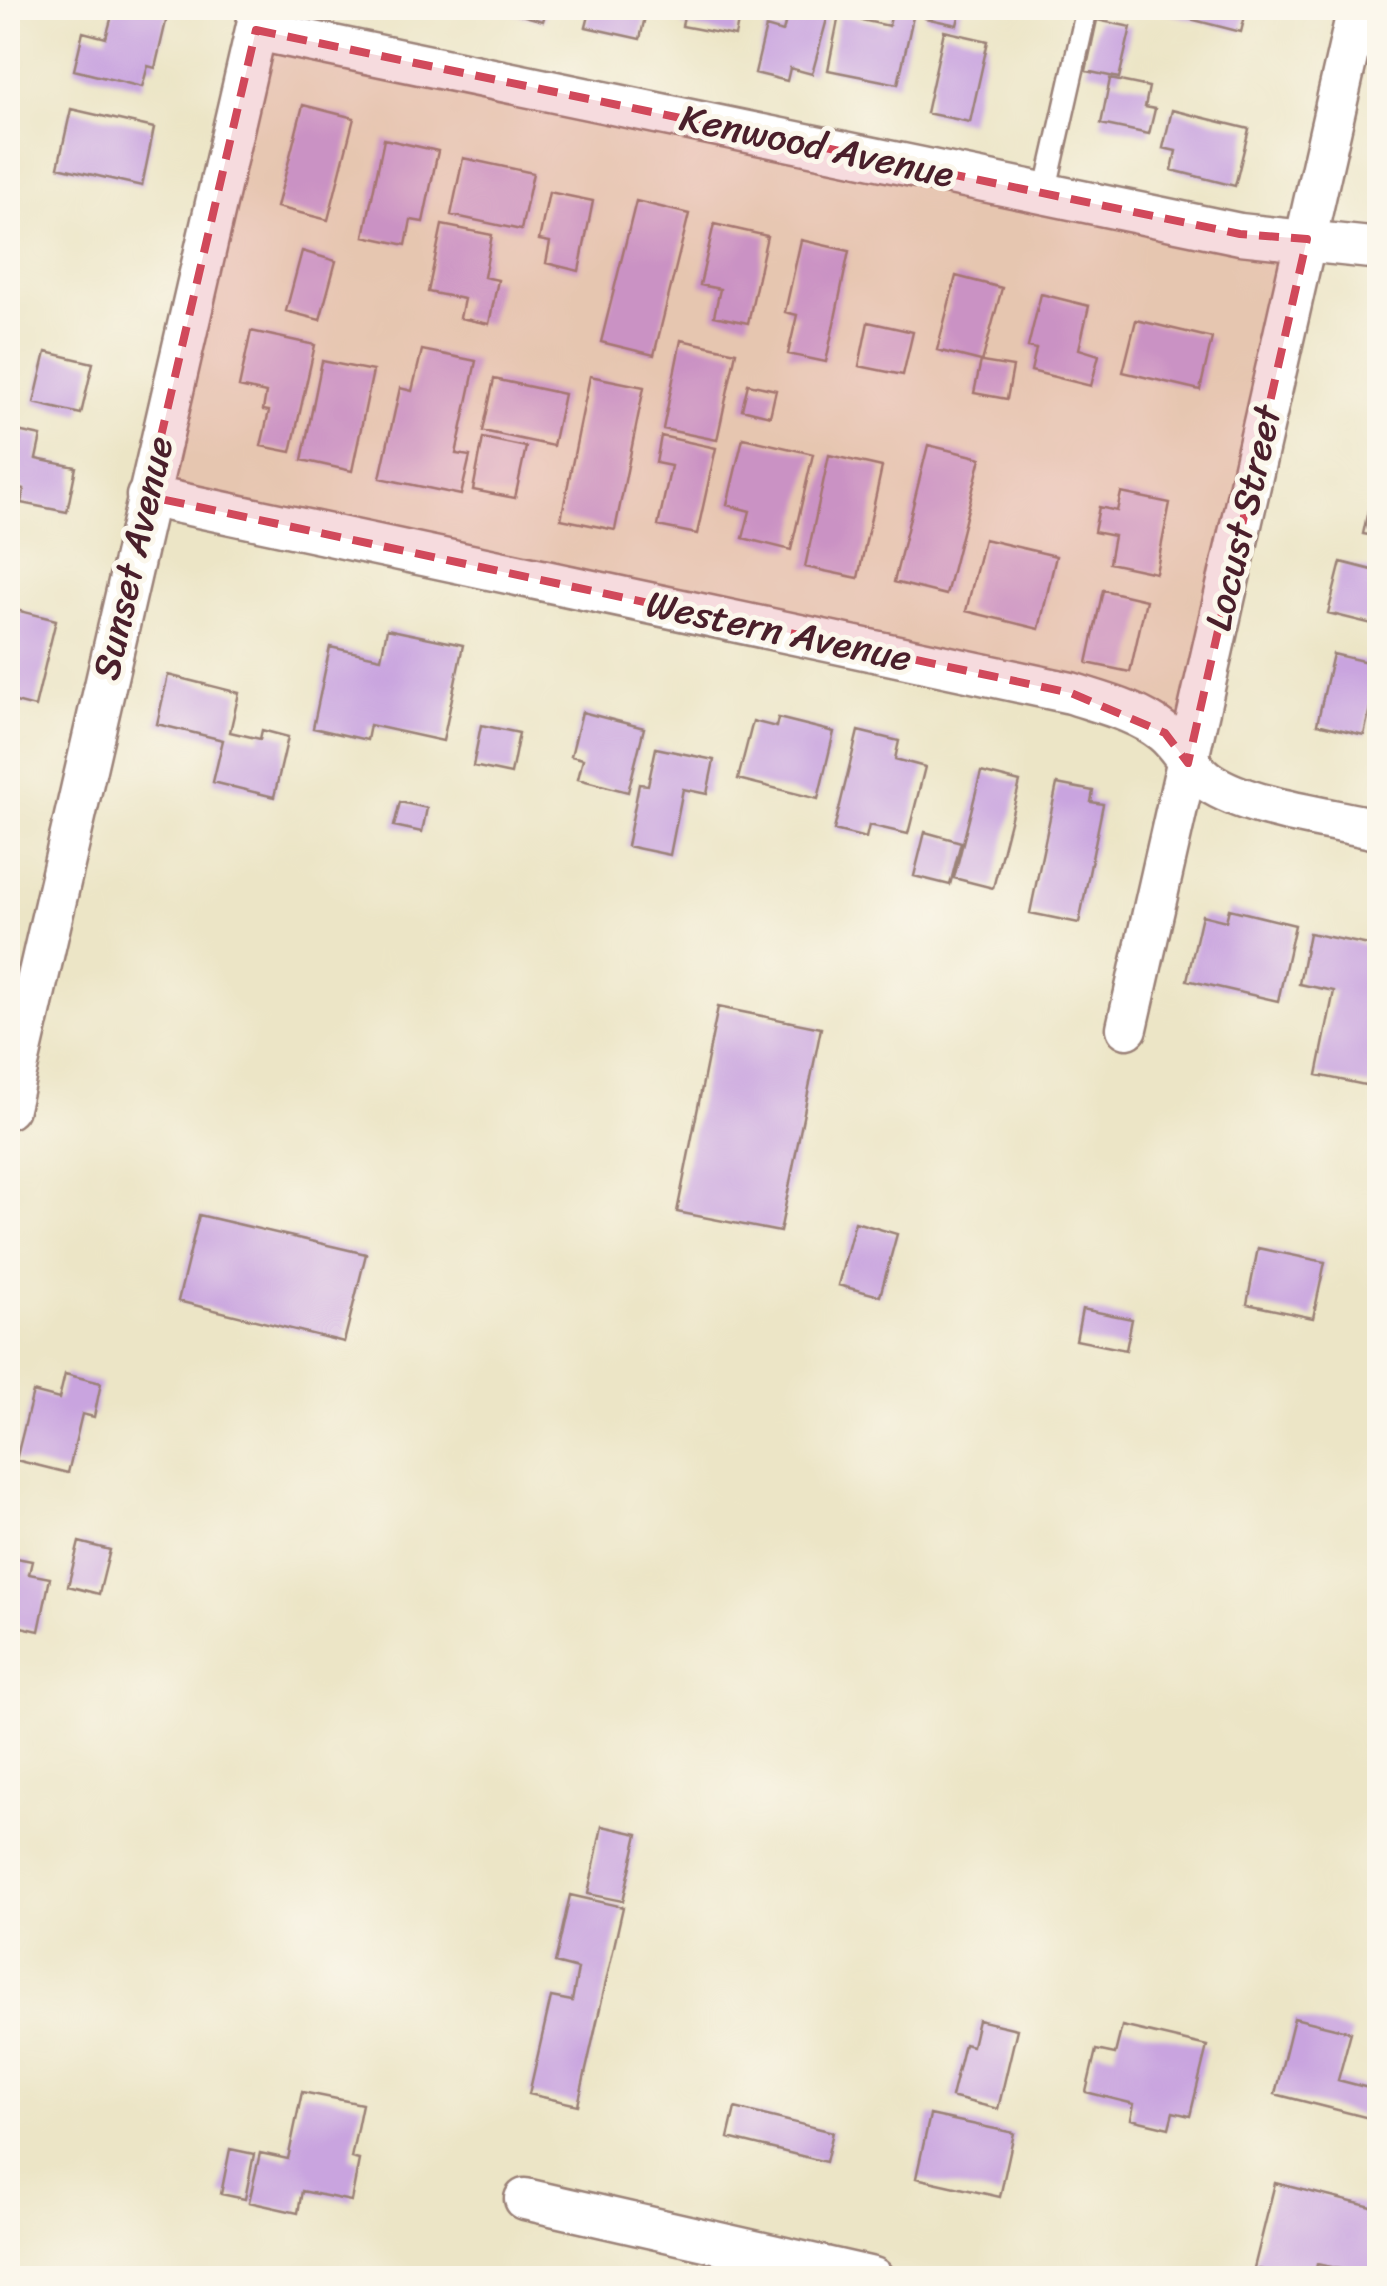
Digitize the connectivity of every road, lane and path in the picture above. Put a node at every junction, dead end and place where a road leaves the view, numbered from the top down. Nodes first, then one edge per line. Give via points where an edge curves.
1 (1087, 8) edge
2 (1358, 8) edge
3 (259, 18) edge
4 (1045, 194) junction
5 (1307, 239) junction
6 (1380, 249) edge
7 (147, 496) junction
8 (1188, 763) junction
9 (1380, 830) edge
10 (1127, 1028) dead end
11 (8, 1108) edge
12 (525, 2198) dead end
13 (874, 2278) edge

1 - 4 lane
2 - 5 street, Locust Street
3 - 4 street, Kenwood Avenue
3 - 7 street, Sunset Avenue
4 - 5 street, Kenwood Avenue via 1240,234
5 - 6 street, Kenwood Avenue
5 - 8 street, Locust Street
7 - 8 street, Western Avenue via 1070,693 1132,714 1164,733
7 - 11 street, Sunset Avenue
8 - 9 street, Western Avenue via 1234,796
8 - 10 street, Locust Street
12 - 13 street

